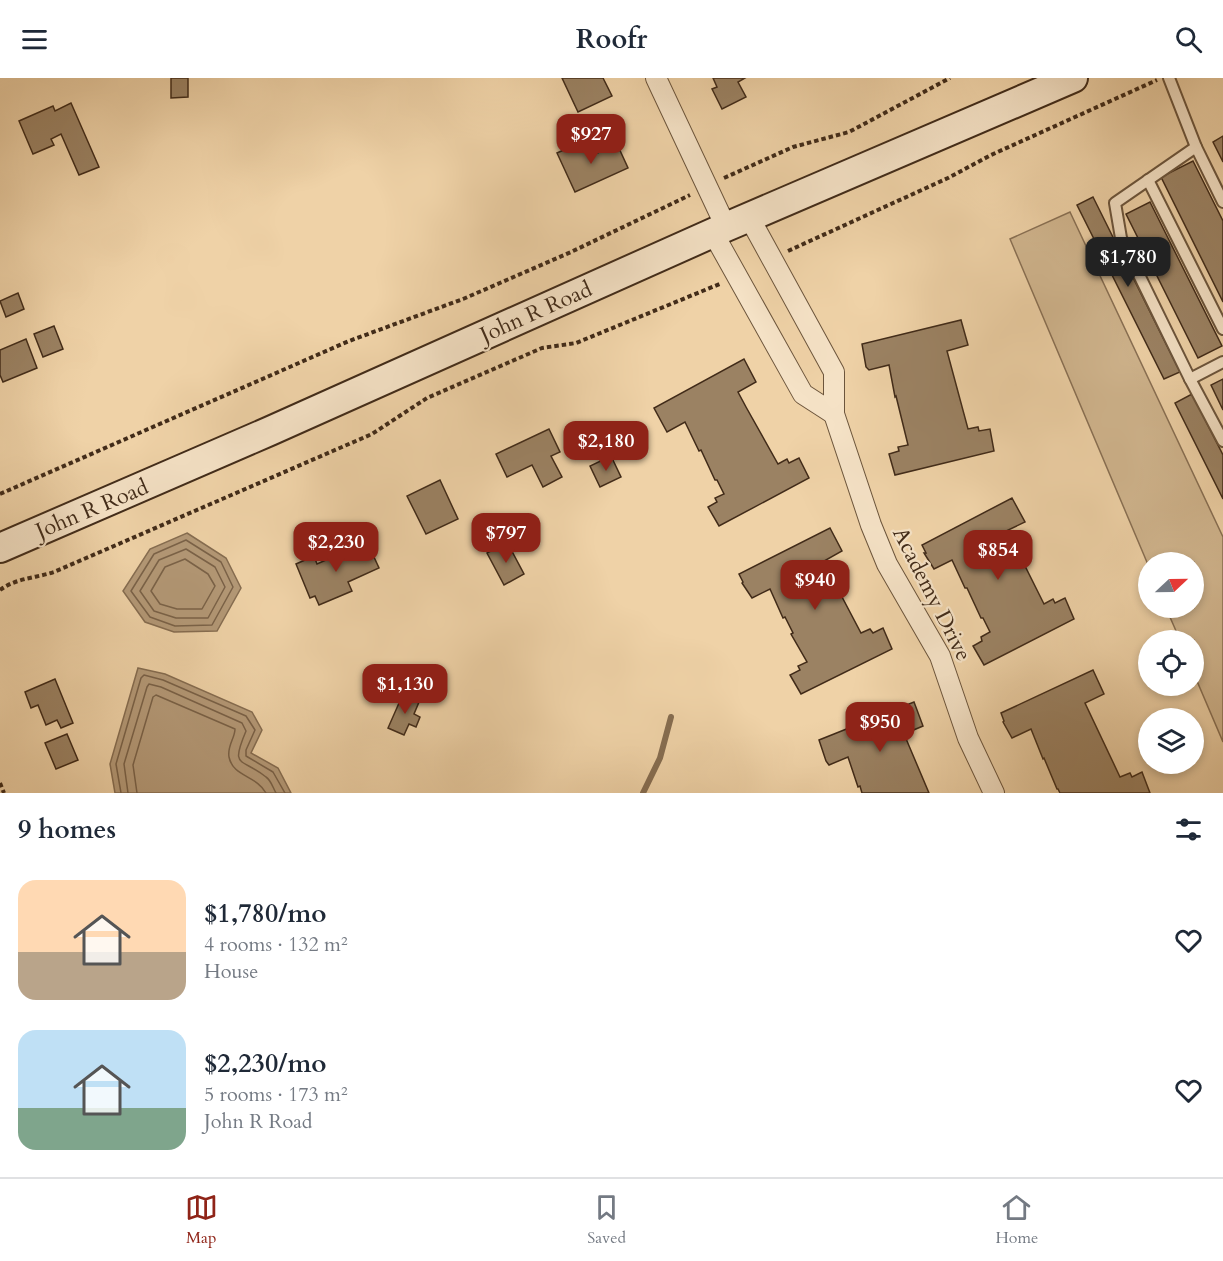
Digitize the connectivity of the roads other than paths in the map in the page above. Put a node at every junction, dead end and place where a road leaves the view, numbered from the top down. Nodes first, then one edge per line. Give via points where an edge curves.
1 (656, 78) edge
2 (1073, 78) edge
3 (1169, 78) edge
4 (1196, 147) junction
5 (1148, 180) junction
6 (1223, 202) edge
7 (729, 226) junction
8 (1223, 329) edge
9 (1223, 362) edge
10 (1190, 379) junction
11 (834, 414) junction
12 (1223, 441) edge
13 (0, 548) edge
14 (994, 793) edge

1 - 7 street
2 - 7 main road, John R Road
3 - 4 lane
4 - 5 lane
4 - 6 lane
5 - 8 lane
5 - 10 lane via 1115,203 1121,238
7 - 11 street via 737,276 803,394
7 - 11 street, Academy Drive via 772,259 834,372
7 - 13 main road, John R Road
9 - 10 lane
10 - 12 lane
11 - 14 street, Academy Drive via 883,554 940,656 968,738

